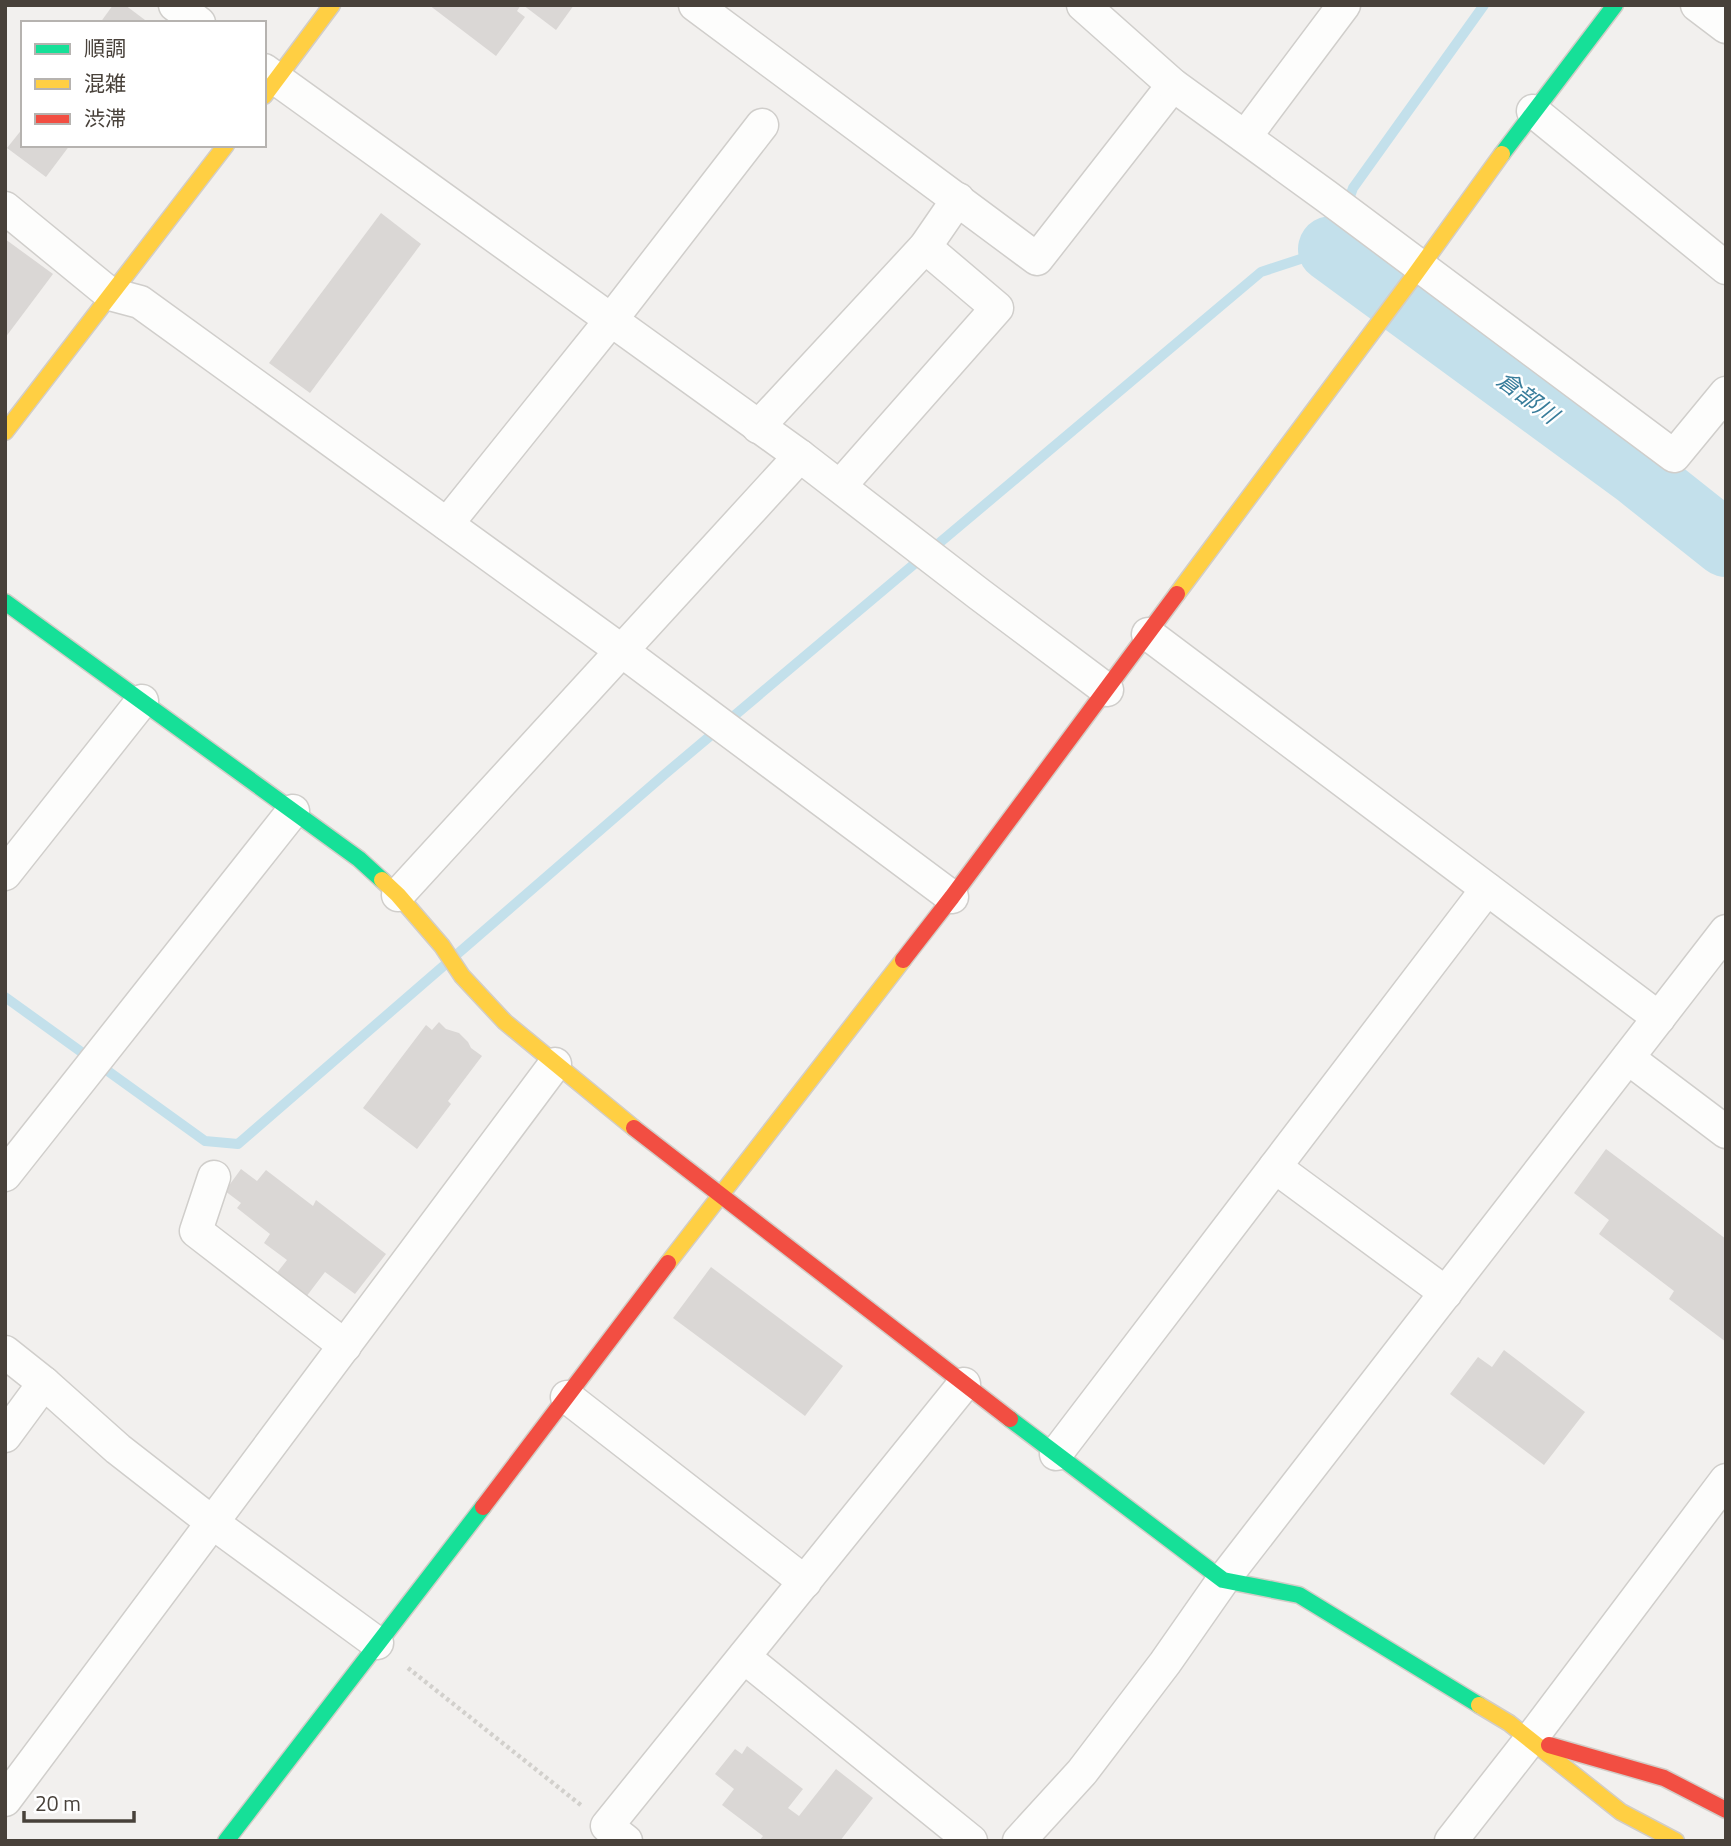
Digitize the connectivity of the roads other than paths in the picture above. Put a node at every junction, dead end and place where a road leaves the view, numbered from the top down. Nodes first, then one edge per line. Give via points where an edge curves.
1 (175, 5) edge
2 (332, 5) edge
3 (695, 5) edge
4 (1344, 5) edge
5 (1615, 5) edge
6 (1698, 5) edge
7 (1090, 8) edge
8 (196, 21) edge
9 (1726, 27) edge
10 (268, 82) edge
11 (1173, 85) junction
12 (1533, 111) junction
13 (762, 125) dead end
14 (1245, 137) junction
15 (224, 147) edge
16 (958, 199) junction
17 (5, 208) edge
18 (925, 247) junction
19 (1726, 268) edge
20 (1418, 271) junction
21 (110, 294) junction
22 (611, 320) junction
23 (1726, 393) edge
24 (758, 427) junction
25 (5, 432) edge
26 (800, 456) junction
27 (840, 486) junction
28 (447, 524) junction
29 (5, 602) edge
30 (1148, 635) junction
31 (622, 651) junction
32 (1107, 690) junction
33 (142, 701) junction
34 (293, 811) junction
35 (5, 874) edge
36 (1487, 889) junction
37 (398, 895) junction
38 (952, 897) junction
39 (1723, 939) edge
40 (1658, 1018) junction
41 (1629, 1058) junction
42 (555, 1064) junction
43 (1726, 1132) edge
44 (1275, 1167) junction
45 (5, 1175) edge
46 (214, 1177) dead end
47 (720, 1194) junction
48 (1446, 1293) junction
49 (345, 1346) junction
50 (5, 1352) edge
51 (44, 1383) junction
52 (964, 1384) junction
53 (567, 1397) junction
54 (5, 1436) edge
55 (1056, 1454) junction
56 (1726, 1480) edge
57 (213, 1523) junction
58 (1223, 1580) junction
59 (805, 1582) junction
60 (377, 1643) junction
61 (744, 1657) junction
62 (1530, 1740) junction
63 (5, 1800) edge
64 (1726, 1810) edge
65 (616, 1834) edge
66 (226, 1841) edge
67 (971, 1841) edge
68 (1019, 1841) edge
69 (1451, 1841) edge
70 (1676, 1841) edge

1 - 8 street
2 - 10 street
3 - 16 street
4 - 14 street
5 - 12 street
6 - 9 street
7 - 11 street
10 - 22 street
11 - 14 street
11 - 16 street via 1037,259
12 - 19 street
12 - 20 street
13 - 22 street
14 - 20 street
15 - 21 street
16 - 18 street
17 - 21 street
18 - 24 street
18 - 27 street via 998,308
20 - 23 street via 1674,456
20 - 30 street
21 - 25 street
21 - 28 street via 140,302
22 - 24 street
22 - 28 street
24 - 26 street
26 - 27 street
26 - 31 street
27 - 32 street
28 - 31 street
29 - 33 street
30 - 32 street
30 - 36 street
31 - 37 street
31 - 38 street
32 - 38 street
33 - 34 street
33 - 35 street
34 - 37 street via 359,859
34 - 45 street
36 - 40 street
36 - 44 street
37 - 42 street via 462,976 505,1022
38 - 47 street
39 - 40 street
40 - 41 street
41 - 43 street
41 - 48 street
42 - 47 street
42 - 49 street
44 - 48 street
44 - 55 street
46 - 49 street via 196,1231
47 - 52 street
47 - 53 street
48 - 58 street
49 - 57 street
50 - 51 street
51 - 54 street
51 - 57 street via 118,1449
52 - 55 street
52 - 59 street
53 - 59 street
53 - 60 street
55 - 58 street
56 - 62 street
57 - 60 street
57 - 63 street
58 - 62 street via 1299,1595
58 - 68 street via 1082,1772
59 - 61 street
60 - 66 street
61 - 65 street
61 - 67 street
62 - 64 street via 1664,1778
62 - 69 street
62 - 70 street via 1621,1812

